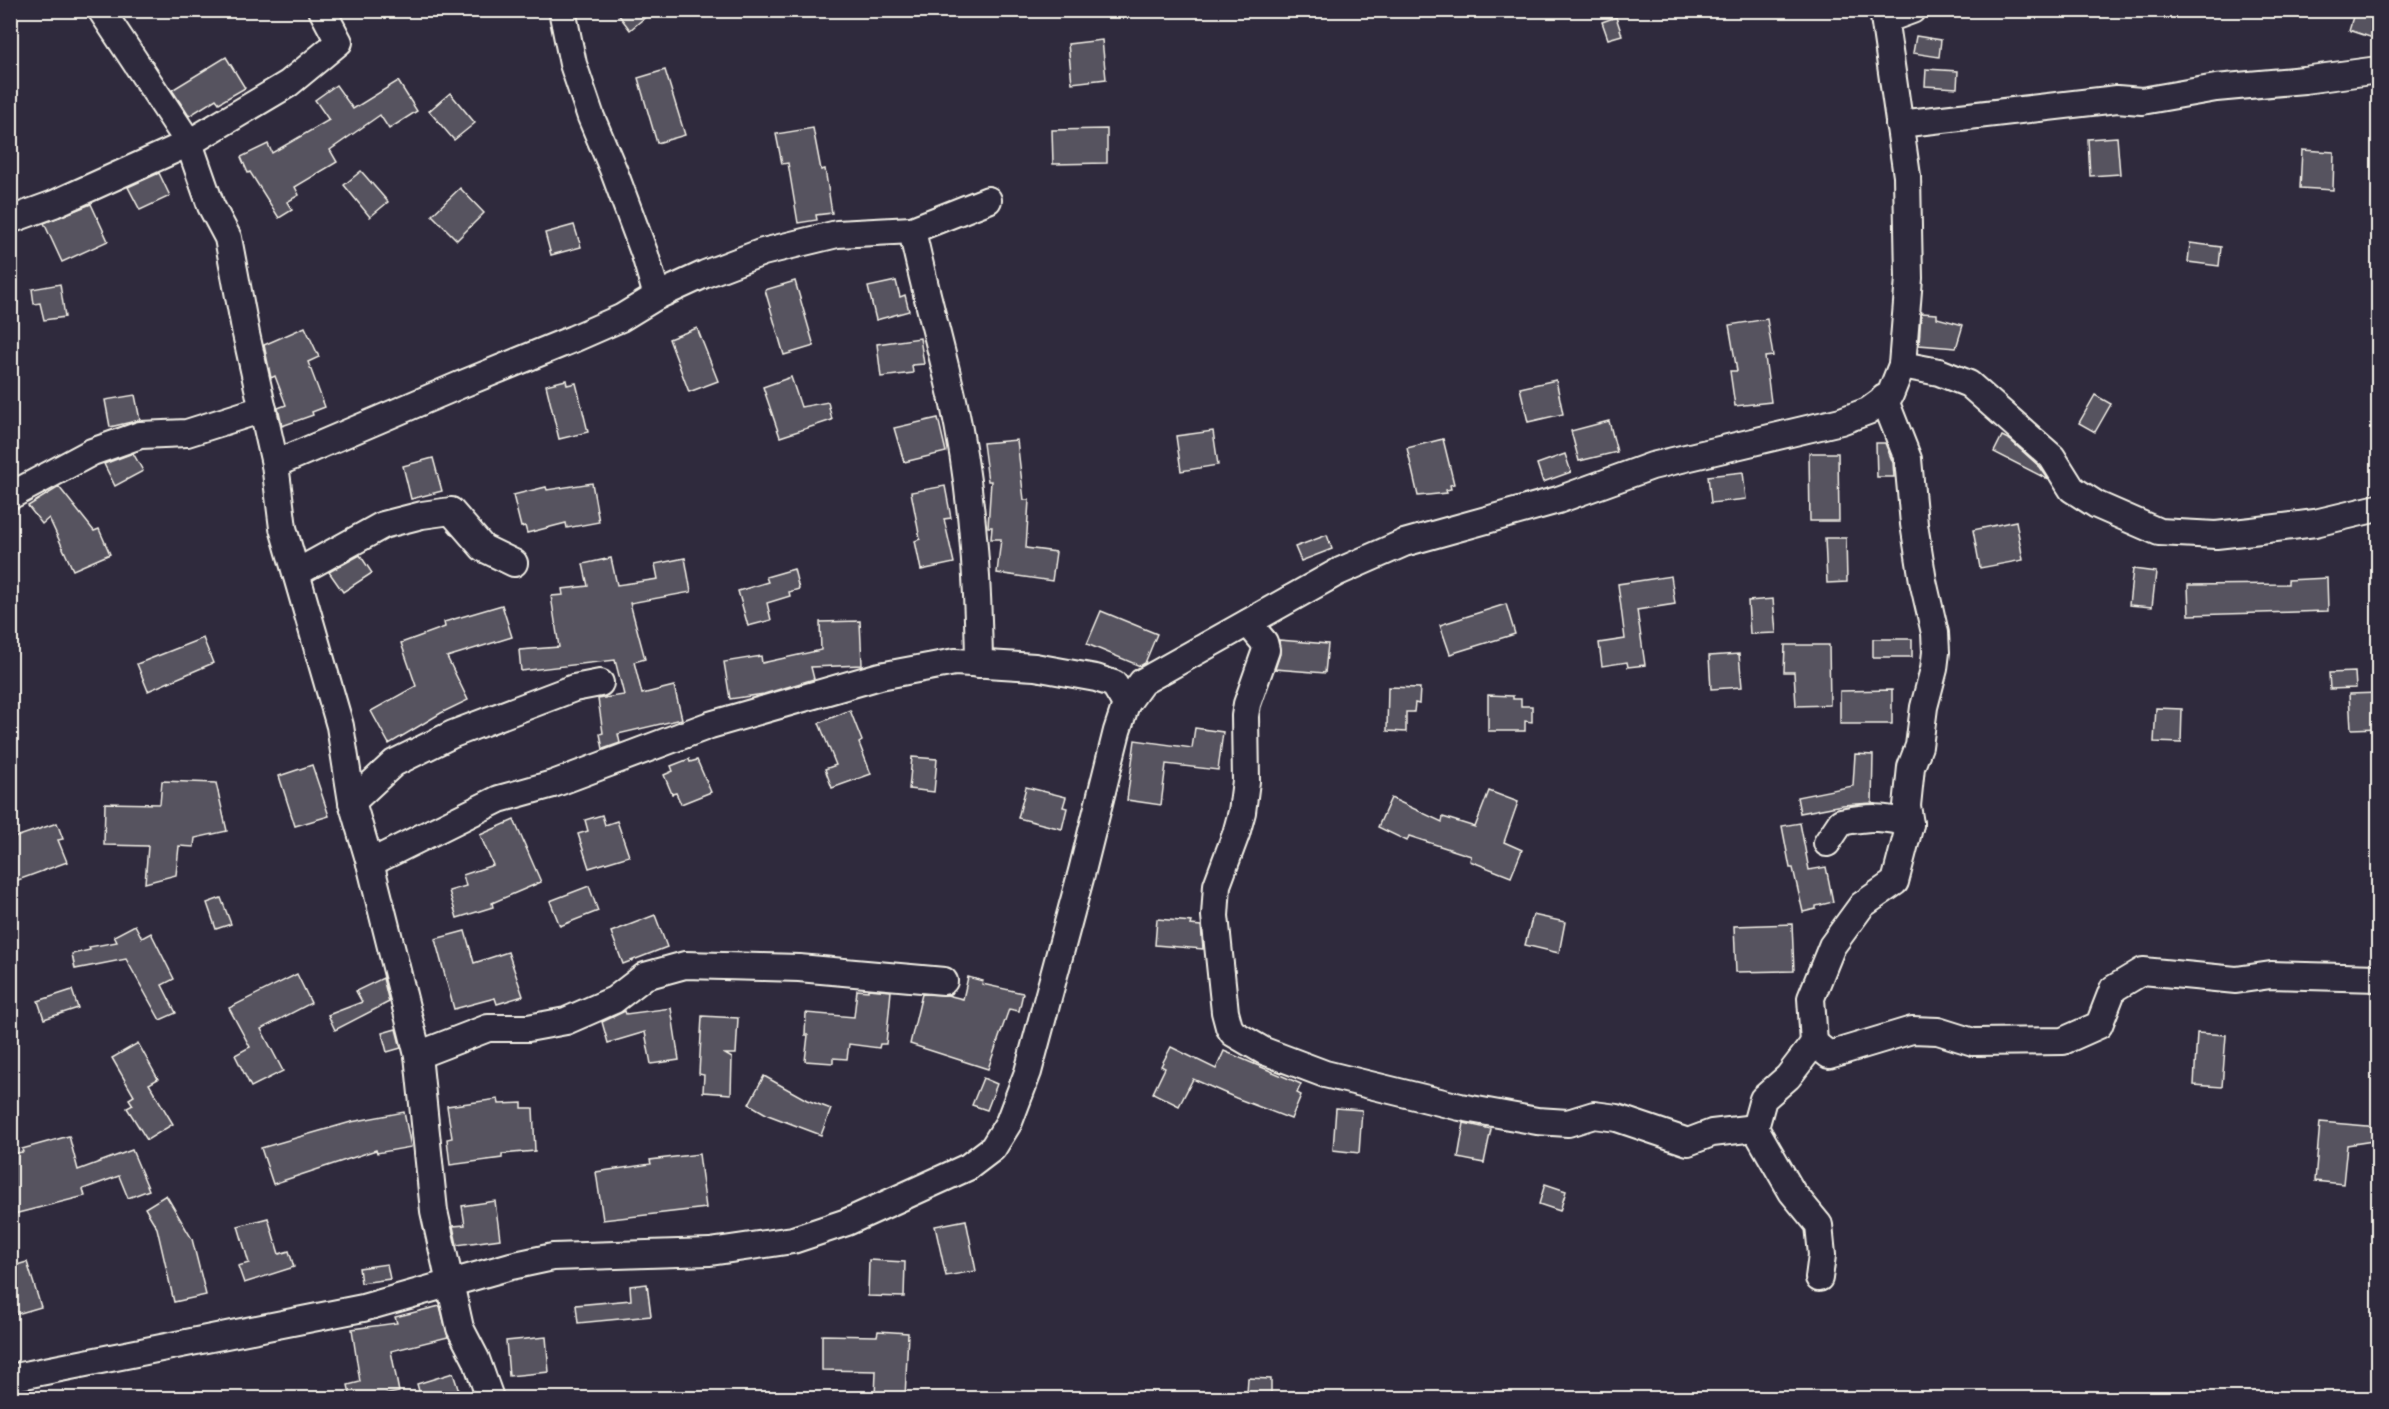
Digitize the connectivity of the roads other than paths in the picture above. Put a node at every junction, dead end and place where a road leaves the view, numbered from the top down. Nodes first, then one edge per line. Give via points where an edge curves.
1 (101, 10) edge
2 (322, 10) edge
3 (562, 10) edge
4 (1912, 10) edge
5 (1884, 15) edge
6 (2379, 70) edge
7 (1899, 124) junction
8 (189, 143) junction
9 (988, 200) dead end
10 (10, 220) edge
11 (912, 231) junction
12 (657, 296) junction
13 (1902, 365) junction
14 (1884, 398) junction
15 (263, 409) junction
16 (275, 464) junction
17 (10, 496) edge
18 (2379, 508) edge
19 (514, 563) dead end
20 (296, 573) junction
21 (1248, 623) junction
22 (978, 664) junction
23 (600, 683) dead end
24 (1126, 704) junction
25 (352, 802) junction
26 (1910, 824) junction
27 (1827, 843) dead end
28 (370, 863) junction
29 (2379, 978) edge
30 (944, 981) dead end
31 (1814, 1043) junction
32 (418, 1055) junction
33 (1755, 1128) junction
34 (1819, 1278) dead end
35 (452, 1283) junction
36 (10, 1378) edge
37 (490, 1398) edge

1 - 8 street
2 - 8 street via 339,42 288,84
3 - 12 street via 573,64
4 - 5 street
5 - 7 street
6 - 7 street via 2216,88 2142,101 2117,99
7 - 13 street via 1907,176 1909,278
8 - 10 street
8 - 15 street via 211,206 228,238
9 - 11 street
11 - 12 street via 837,234 764,252
11 - 22 street via 961,448 978,582
12 - 16 street via 621,318
13 - 14 street via 1890,394
13 - 18 street via 1939,372 1969,384 2052,457 2072,489 2097,505 2159,532 2216,535 2315,523
14 - 21 street via 1868,411 1841,421 1652,466 1558,500 1404,543 1338,572
14 - 26 street via 1908,459 1914,524 1935,633 1934,669 1911,767
15 - 16 street
15 - 17 street via 187,433 140,435 92,452
16 - 20 street via 283,528
19 - 20 street via 483,548 451,511 382,525
20 - 25 street via 340,726
21 - 24 street via 1142,682
21 - 33 street via 1266,650 1247,704 1242,812 1217,885 1215,916 1225,1012 1233,1033 1264,1051 1325,1074 1460,1107 1537,1121 1568,1123 1594,1115 1617,1118 1688,1142 1712,1133
22 - 24 street via 1035,667 1096,678 1114,684
22 - 28 street via 955,662 880,676 710,725 553,784 499,799
23 - 25 street via 574,688 453,734 394,763
24 - 35 street via 1028,1072 1009,1122 993,1148 968,1167 847,1222 793,1240 700,1252 553,1257
25 - 28 street
26 - 27 street via 1870,816 1841,822
26 - 31 street via 1895,882 1862,905 1832,946 1811,998
28 - 32 street
29 - 31 street via 2271,975 2236,980 2143,971 2113,989 2099,1025 2062,1041 1973,1042 1938,1031 1912,1030 1829,1054
30 - 32 street via 799,968 685,965 645,976 614,1000 566,1021 528,1028 488,1028
31 - 33 street via 1788,1077 1763,1099
32 - 35 street via 434,1211
33 - 34 street via 1792,1192 1819,1225
35 - 36 street via 363,1308
35 - 37 street via 460,1328

